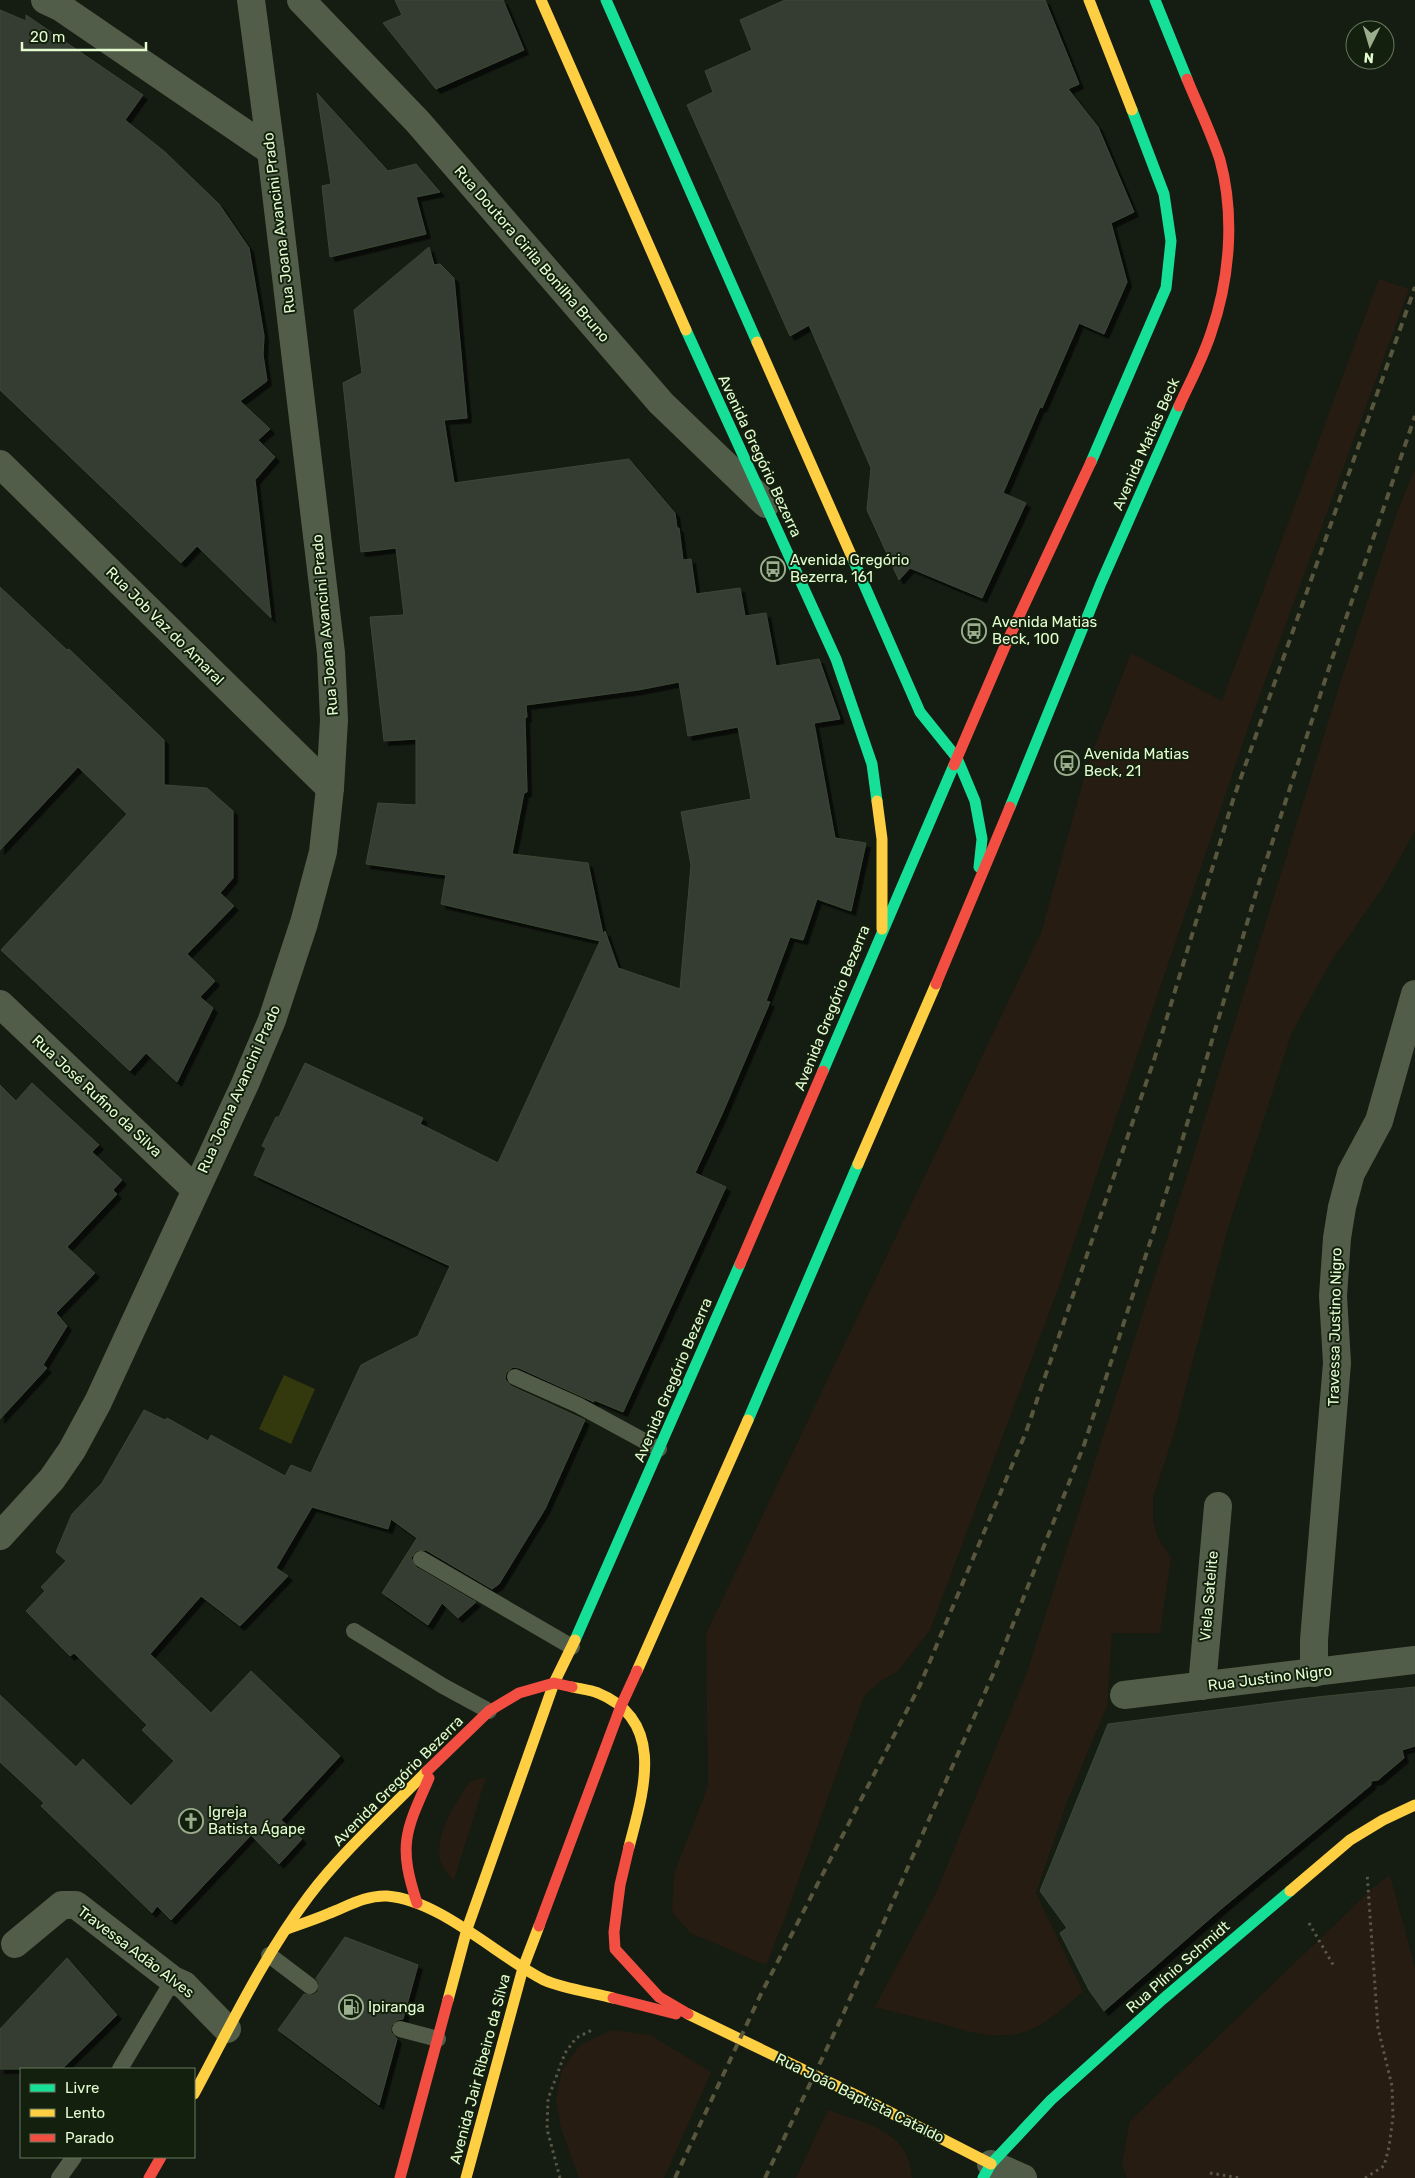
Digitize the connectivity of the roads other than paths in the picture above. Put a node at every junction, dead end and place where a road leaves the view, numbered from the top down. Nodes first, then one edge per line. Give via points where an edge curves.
1 (45, 0) edge
2 (251, 0) edge
3 (301, 0) edge
4 (541, 0) edge
5 (606, 0) edge
6 (1089, 0) edge
7 (1155, 0) edge
8 (271, 151) junction
9 (0, 464) edge
10 (766, 505) junction
11 (957, 758) junction
12 (330, 788) junction
13 (976, 890) junction
14 (882, 929) junction
15 (1414, 1003) edge
16 (0, 1004) edge
17 (195, 1189) junction
18 (516, 1377) dead end
19 (659, 1449) junction
20 (1218, 1506) dead end
21 (0, 1535) edge
22 (422, 1559) dead end
23 (354, 1631) dead end
24 (572, 1647) junction
25 (1415, 1660) edge
26 (1314, 1673) junction
27 (554, 1684) junction
28 (1202, 1686) junction
29 (1124, 1695) dead end
30 (621, 1706) junction
31 (489, 1711) junction
32 (437, 1761) junction
33 (1415, 1805) edge
34 (417, 1902) junction
35 (287, 1929) junction
36 (466, 1929) junction
37 (15, 1944) dead end
38 (269, 1955) junction
39 (523, 1968) junction
40 (173, 1980) junction
41 (310, 1986) dead end
42 (697, 2019) junction
43 (227, 2029) junction
44 (400, 2029) dead end
45 (438, 2040) junction
46 (121, 2068) edge
47 (195, 2092) edge
48 (73, 2158) edge
49 (160, 2158) edge
50 (987, 2171) edge
51 (59, 2178) edge
52 (149, 2178) edge
53 (400, 2178) edge
54 (466, 2178) edge
55 (1023, 2178) edge

1 - 8 street via 60,7
2 - 8 street, Rua Joana Avancini Prado
3 - 10 street, Rua Doutora Cirila Bonilha Bruno via 418,122 661,404
4 - 10 main road, Avenida Gregório Bezerra
5 - 11 main road via 920,712
6 - 11 main road via 1164,194 1171,240 1166,288
7 - 13 main road, Avenida Matias Beck via 1211,135 1225,184 1228,215 1221,306 1101,583
8 - 12 street, Rua Joana Avancini Prado via 330,653 334,720
9 - 12 street, Rua Job Vaz do Amaral
10 - 14 main road, Avenida Gregório Bezerra via 836,659 872,764 882,839
11 - 13 main road via 975,800 982,839
11 - 14 main road
12 - 17 street, Rua Joana Avancini Prado via 323,852 272,1020
13 - 30 main road
14 - 19 main road, Avenida Gregório Bezerra
15 - 26 street, Travessa Justino Nigro via 1379,1121 1351,1173 1336,1238 1333,1296 1337,1363
16 - 17 street, Rua José Rufino da Silva
17 - 21 street, Rua Joana Avancini Prado via 98,1402 72,1450 52,1479
18 - 19 lane via 586,1409
19 - 24 main road, Avenida Gregório Bezerra
20 - 28 street, Viela Satelite
22 - 24 lane
23 - 31 lane
24 - 27 main road, Avenida Gregório Bezerra
25 - 26 street, Rua Justino Nigro
26 - 28 street, Rua Justino Nigro
27 - 30 main road, Avenida Gregório Bezerra via 598,1693
27 - 31 main road, Avenida Gregório Bezerra via 519,1693
27 - 36 main road, Avenida Gregório Bezerra
28 - 29 street, Rua Justino Nigro
30 - 39 main road
30 - 42 main road, Rua João Baptista Cataldo via 641,1732 646,1761 641,1799 620,1885 615,1950 659,1997
31 - 32 main road, Avenida Gregório Bezerra
32 - 34 main road via 411,1818 405,1852
32 - 35 main road, Avenida Gregório Bezerra via 329,1872
33 - 50 main road, Rua Plínio Schmidt via 1350,1840 1296,1884 1051,2100
34 - 35 main road via 387,1896 359,1900
34 - 36 main road
35 - 38 main road, Avenida Gregório Bezerra
36 - 39 main road
36 - 45 main road
37 - 40 street, Travessa Adão Alves via 62,1905 76,1905
38 - 41 lane
38 - 43 main road, Avenida Gregório Bezerra
39 - 42 main road, Rua João Baptista Cataldo via 546,1981
39 - 54 main road, Avenida Jair Ribeiro da Silva
40 - 43 street, Travessa Adão Alves via 184,1985
40 - 46 lane
42 - 50 main road, Rua João Baptista Cataldo via 892,2112
43 - 47 main road, Avenida Gregório Bezerra
44 - 45 lane
45 - 53 main road
48 - 51 lane
49 - 52 main road
50 - 55 street, Rua João Baptista Cataldo

